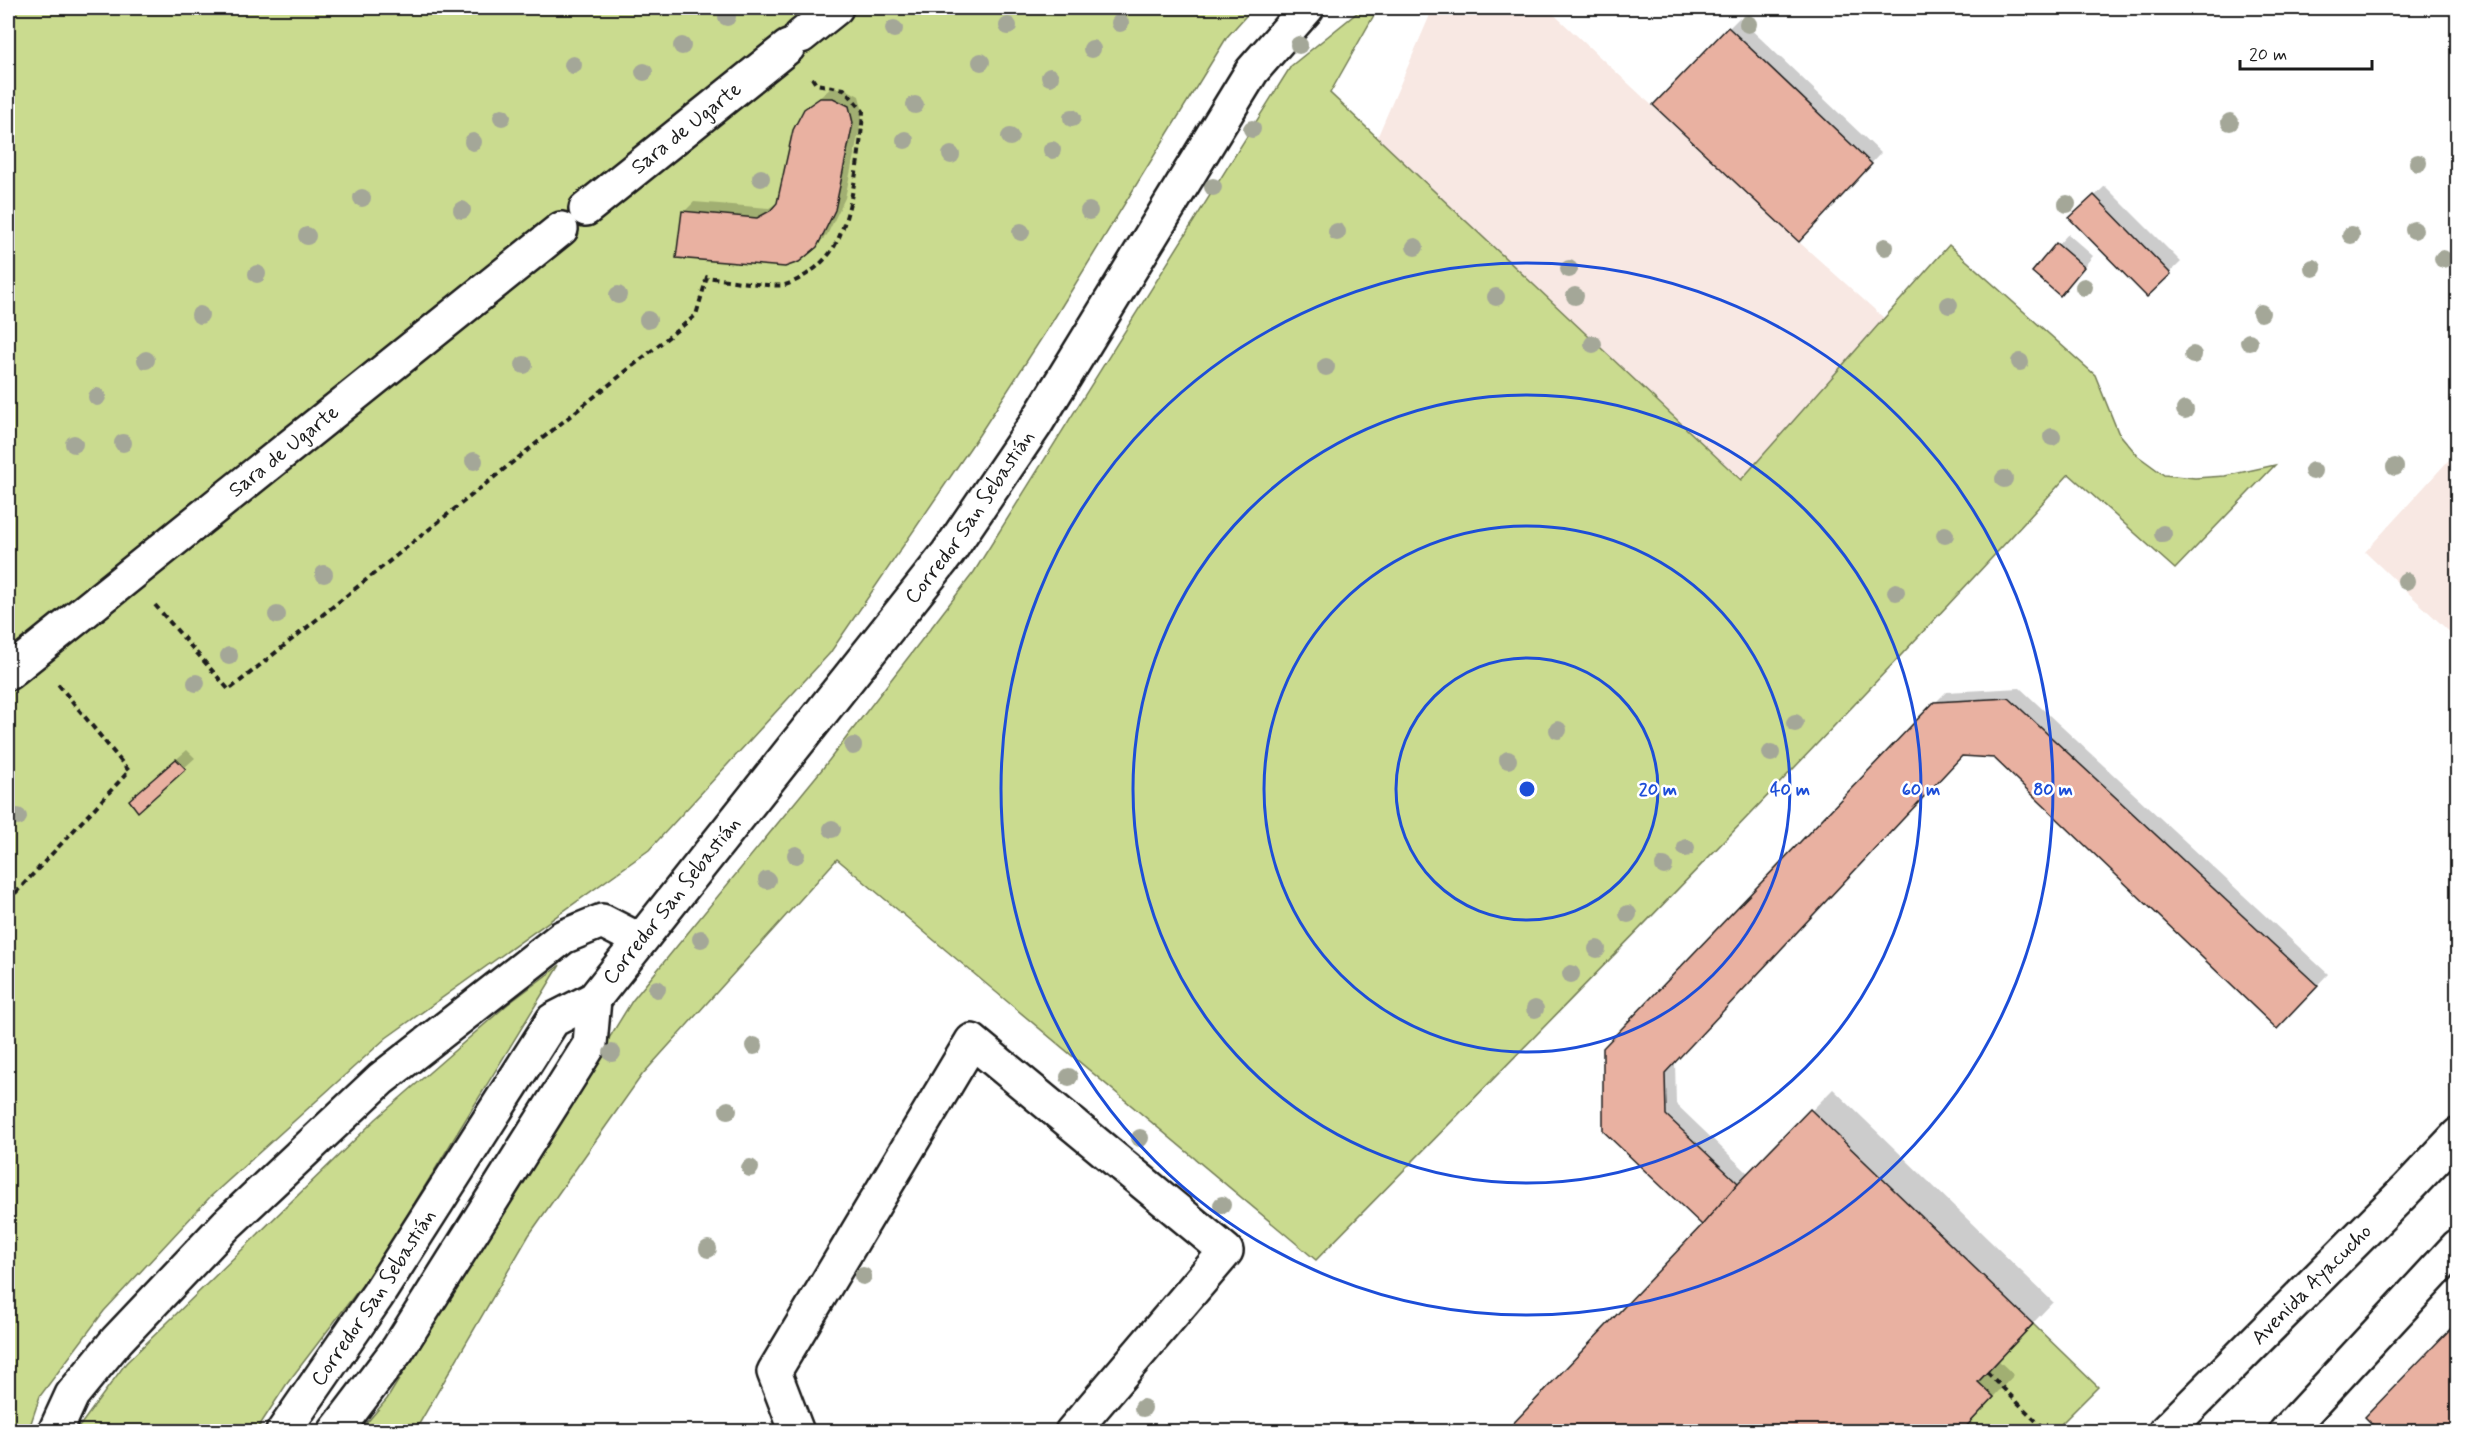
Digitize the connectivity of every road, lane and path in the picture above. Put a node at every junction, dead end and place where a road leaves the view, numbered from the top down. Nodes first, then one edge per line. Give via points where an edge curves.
1 (836, 8) edge
2 (1307, 8) edge
3 (794, 41) junction
4 (129, 575) junction
5 (20, 663) edge
6 (8, 902) edge
7 (639, 940) junction
8 (594, 999) junction
9 (2457, 1135) edge
10 (2457, 1246) edge
11 (1987, 1372) dead end
12 (55, 1431) edge
13 (283, 1431) edge
14 (335, 1431) edge
15 (797, 1431) edge
16 (1072, 1431) edge
17 (2047, 1431) edge
18 (2165, 1431) edge
19 (2286, 1431) edge

1 - 3 street, Sara de Ugarte
2 - 7 street, Corredor San Sebastián via 1252,71 1035,425 948,553
3 - 4 street, Sara de Ugarte
3 - 4 path via 816,84 844,89 863,111 861,147 845,219 833,249 812,272 783,285 707,277 696,315 228,690
4 - 5 street, Sara de Ugarte
5 - 6 path via 129,771
7 - 8 street, Corredor San Sebastián
7 - 12 street via 602,921 563,937 381,1079 227,1224 117,1340 72,1395
8 - 13 street, Corredor San Sebastián via 553,1020 378,1296
8 - 14 street, Corredor San Sebastián via 590,1044 398,1349
9 - 18 street, Avenida Ayacucho
10 - 19 street
11 - 17 path
15 - 16 street via 774,1372 972,1041 1226,1251

